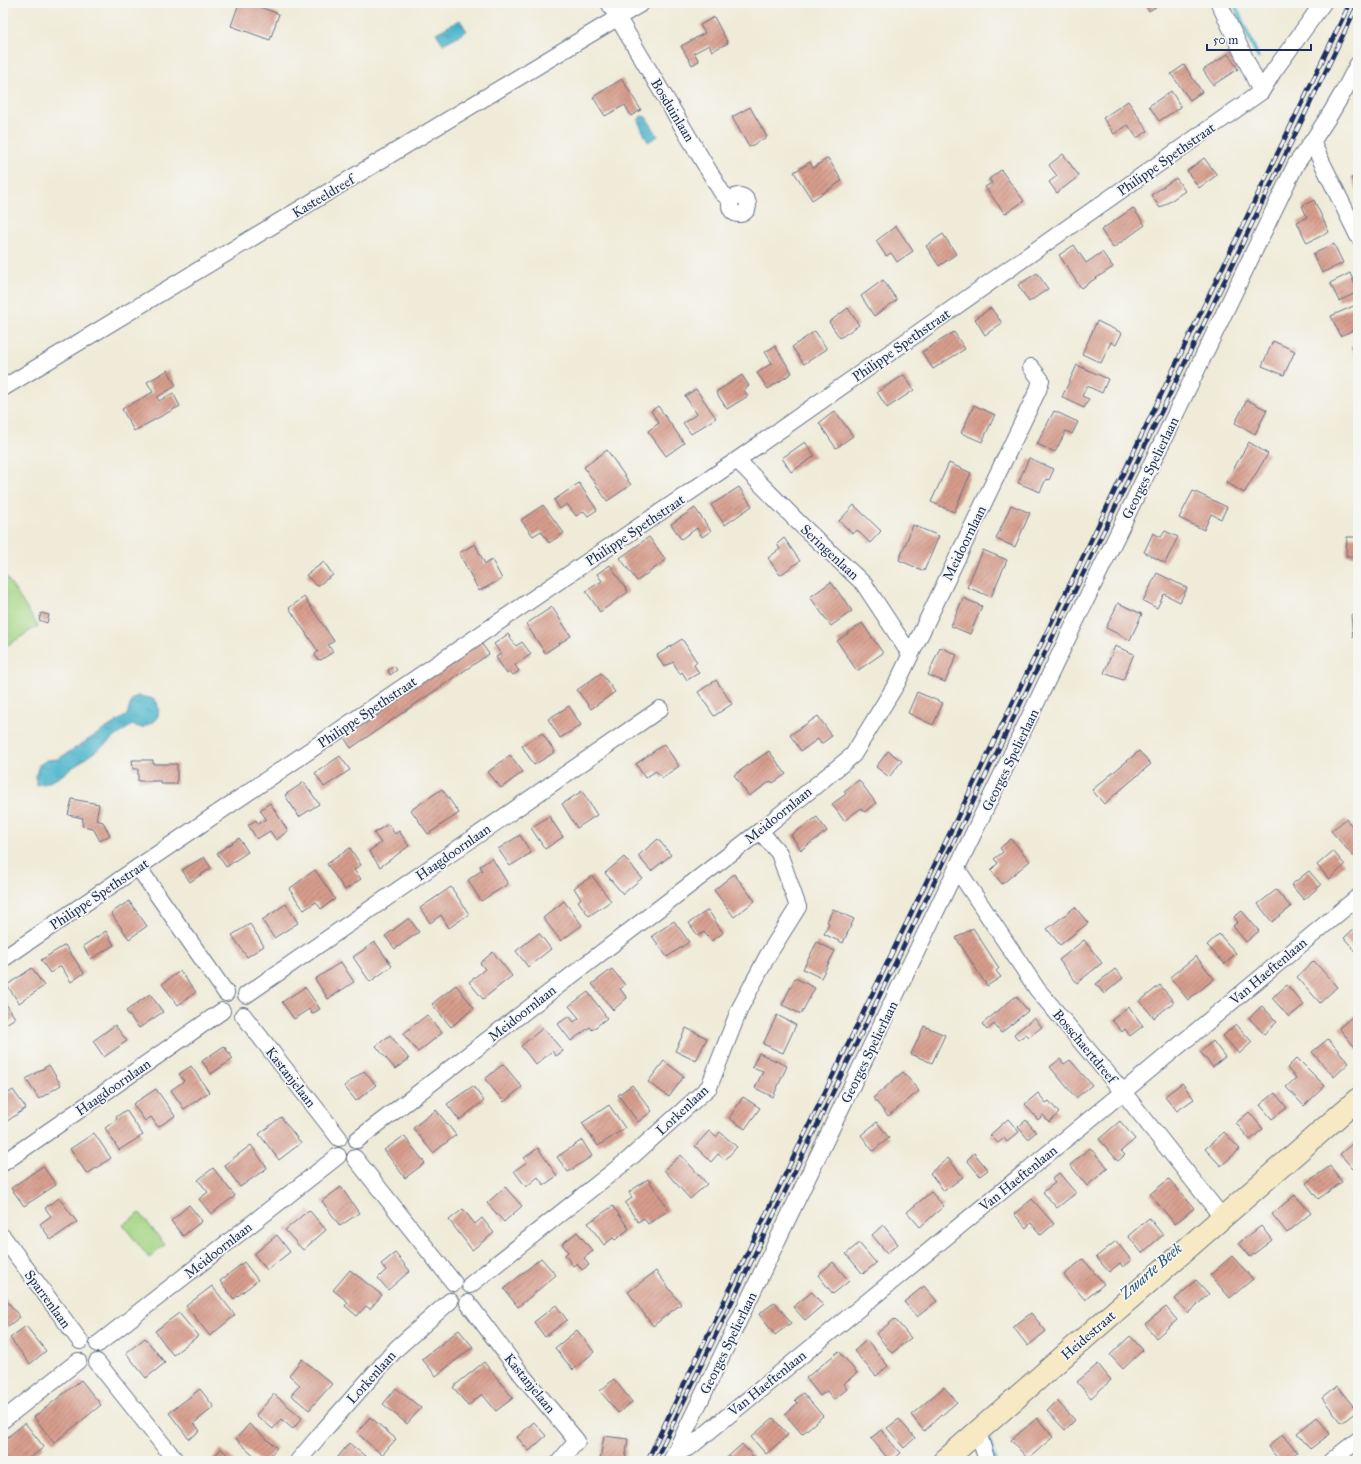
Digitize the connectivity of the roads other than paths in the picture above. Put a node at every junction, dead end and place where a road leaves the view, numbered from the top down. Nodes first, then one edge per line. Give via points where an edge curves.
1 (609, 3) edge
2 (642, 3) edge
3 (1219, 3) edge
4 (1323, 3) edge
5 (617, 18) junction
6 (1358, 64) edge
7 (1261, 92) junction
8 (1312, 142) junction
9 (731, 200) dead end
10 (1358, 236) edge
11 (1031, 367) dead end
12 (3, 388) edge
13 (737, 460) junction
14 (910, 654) junction
15 (660, 709) dead end
16 (760, 831) junction
17 (138, 867) junction
18 (957, 869) junction
19 (1358, 897) edge
20 (3, 959) edge
21 (226, 993) junction
22 (246, 995) junction
23 (222, 1011) junction
24 (243, 1015) junction
25 (1123, 1092) junction
26 (1358, 1099) edge
27 (339, 1138) junction
28 (357, 1140) junction
29 (338, 1156) junction
30 (355, 1158) junction
31 (3, 1162) edge
32 (1222, 1217) junction
33 (3, 1237) edge
34 (454, 1283) junction
35 (470, 1286) junction
36 (450, 1301) junction
37 (468, 1303) junction
38 (80, 1341) junction
39 (98, 1344) junction
40 (78, 1361) junction
41 (97, 1362) junction
42 (3, 1420) edge
43 (978, 1432) junction
44 (1358, 1440) edge
45 (673, 1458) edge
46 (176, 1461) edge
47 (298, 1461) edge
48 (560, 1461) edge
49 (944, 1461) edge
50 (987, 1461) edge
51 (1331, 1461) edge

1 - 5 street, Bosduinlaan
2 - 5 street, Kasteeldreef
3 - 7 street
4 - 7 street
5 - 9 street, Bosduinlaan via 722,194
5 - 12 street, Kasteeldreef
6 - 8 street, Georges Spelierlaan
7 - 13 street, Philippe Spethstraat
8 - 10 street
8 - 18 street, Georges Spelierlaan via 1296,164
11 - 14 street, Meidoornlaan via 1041,380 1038,390
13 - 14 street, Seringenlaan via 864,584
13 - 17 street, Philippe Spethstraat
14 - 16 street, Meidoornlaan via 897,683 853,755
15 - 22 street, Haagdoornlaan
16 - 28 street, Meidoornlaan
16 - 35 street, Lorkenlaan via 779,853 798,907 740,1008 709,1087 629,1159
17 - 20 street, Philippe Spethstraat
17 - 21 street
18 - 25 street, Bosschaertdreef via 1037,989
18 - 45 street, Georges Spelierlaan
19 - 25 street, Van Haeftenlaan
21 - 22 street via 237,990
21 - 23 street via 220,1002
22 - 24 street via 248,1006
23 - 24 street via 233,1018
23 - 31 street, Haagdoornlaan
24 - 27 street, Kastanjelaan
25 - 32 street, Bosschaertdreef
25 - 45 street, Van Haeftenlaan via 690,1447
26 - 32 street, Heidestraat
27 - 28 street via 348,1136
27 - 29 street via 334,1147
28 - 30 street via 359,1150
29 - 30 street via 345,1160
29 - 39 street, Meidoornlaan
30 - 34 street
32 - 43 street, Heidestraat
33 - 38 street, Sparrenlaan
34 - 35 street via 463,1281
34 - 36 street via 448,1290
35 - 37 street via 473,1296
36 - 37 street via 459,1306
36 - 47 street, Lorkenlaan via 396,1348
37 - 48 street, Kastanjelaan via 522,1375 577,1441
38 - 39 street via 90,1338
38 - 40 street via 74,1351
39 - 41 street via 101,1354
40 - 41 street via 89,1365
40 - 42 street
41 - 46 street
43 - 49 street, Heidestraat
43 - 50 street
44 - 51 street

